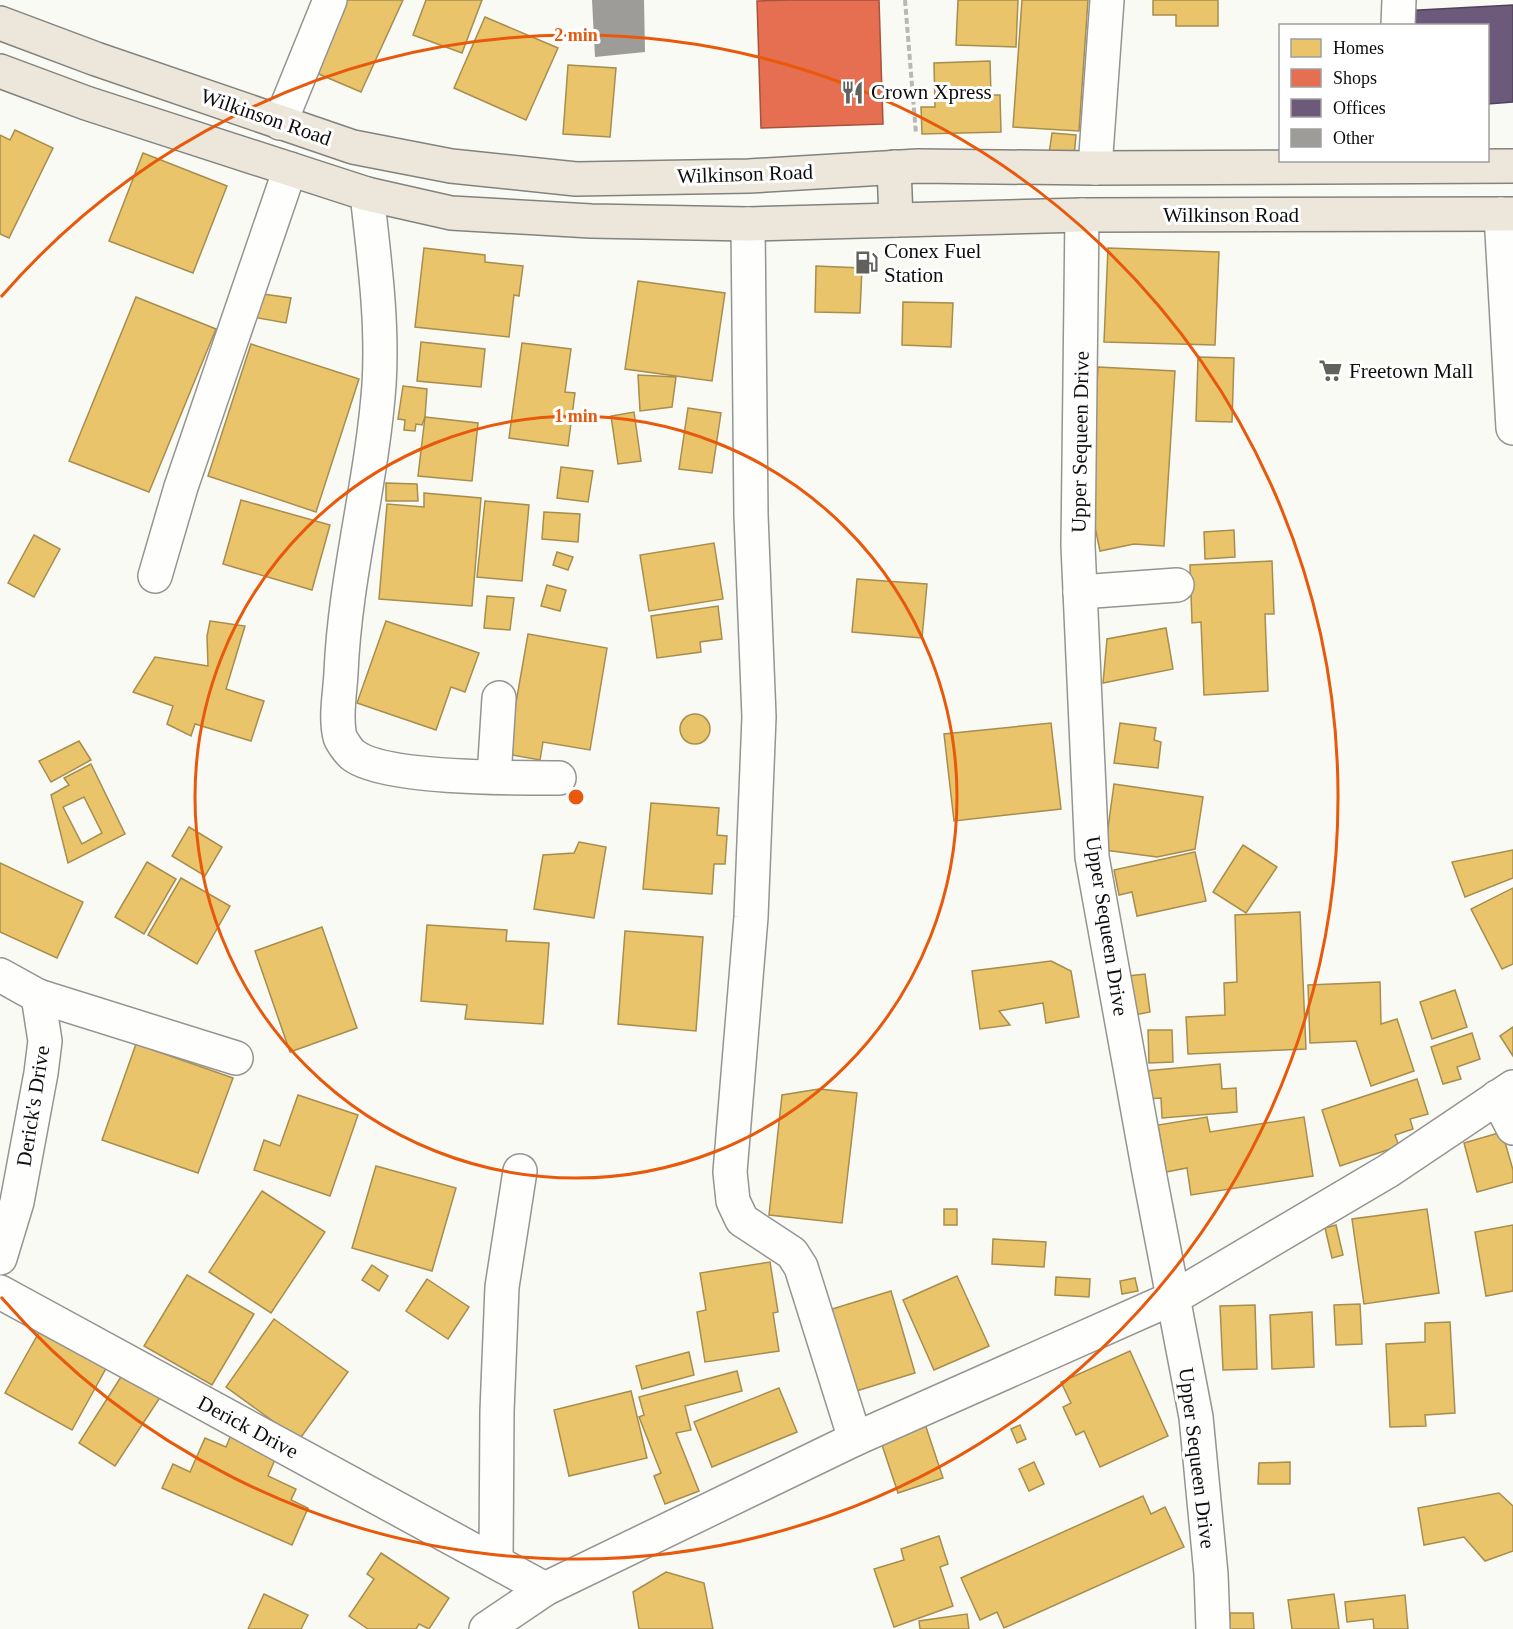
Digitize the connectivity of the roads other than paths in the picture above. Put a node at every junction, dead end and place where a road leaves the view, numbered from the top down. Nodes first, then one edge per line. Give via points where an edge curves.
1 (330, 0) edge
2 (1107, 0) edge
3 (1399, 0) edge
4 (0, 23) edge
5 (1398, 24) edge
6 (0, 71) edge
7 (280, 123) junction
8 (1395, 164) edge
9 (906, 166) junction
10 (1513, 166) edge
11 (1344, 167) junction
12 (1095, 168) junction
13 (290, 169) junction
14 (367, 194) junction
15 (1344, 214) junction
16 (1507, 214) edge
17 (1082, 215) junction
18 (896, 220) junction
19 (748, 224) junction
20 (1513, 428) edge
21 (155, 576) dead end
22 (1177, 585) dead end
23 (1080, 592) junction
24 (499, 698) dead end
25 (494, 777) junction
26 (560, 778) dead end
27 (0, 975) edge
28 (38, 996) junction
29 (236, 1058) dead end
30 (1505, 1092) edge
31 (1513, 1128) edge
32 (520, 1171) dead end
33 (0, 1258) edge
34 (0, 1293) edge
35 (1173, 1298) junction
36 (855, 1439) junction
37 (496, 1562) junction
38 (544, 1590) junction
39 (486, 1629) edge
40 (1213, 1629) edge

1 - 7 street
2 - 12 street
3 - 5 street
4 - 7 main road, Wilkinson Road
6 - 13 main road, Wilkinson Road
7 - 9 main road, Wilkinson Road via 353,147 451,166 576,179 749,176
8 - 10 main road, Wilkinson Road
8 - 11 main road, Wilkinson Road
9 - 12 main road, Wilkinson Road
9 - 18 main road
11 - 12 main road, Wilkinson Road
11 - 15 main road
13 - 14 main road, Wilkinson Road
13 - 21 street via 181,487
14 - 19 main road, Wilkinson Road via 451,213
14 - 25 street via 379,326 379,383 342,642 340,738 352,755 370,765
15 - 16 main road, Wilkinson Road
15 - 17 main road, Wilkinson Road
16 - 20 street
17 - 18 main road, Wilkinson Road
17 - 23 street, Upper Sequeen Drive
18 - 19 main road, Wilkinson Road
19 - 36 street via 751,515 759,717 752,917 730,1172 733,1201 742,1220 792,1253 801,1267
22 - 23 street
23 - 35 street, Upper Sequeen Drive via 1092,857
24 - 25 street
25 - 26 street
27 - 28 street
28 - 29 street
28 - 33 street, Derick's Drive via 45,1041 41,1073 17,1202
30 - 31 street
30 - 35 street via 1388,1171
32 - 37 street via 502,1287
34 - 37 street, Derick Drive
35 - 36 street
35 - 40 street, Upper Sequeen Drive via 1196,1417
36 - 38 street
37 - 38 street, Derick Drive
38 - 39 street

